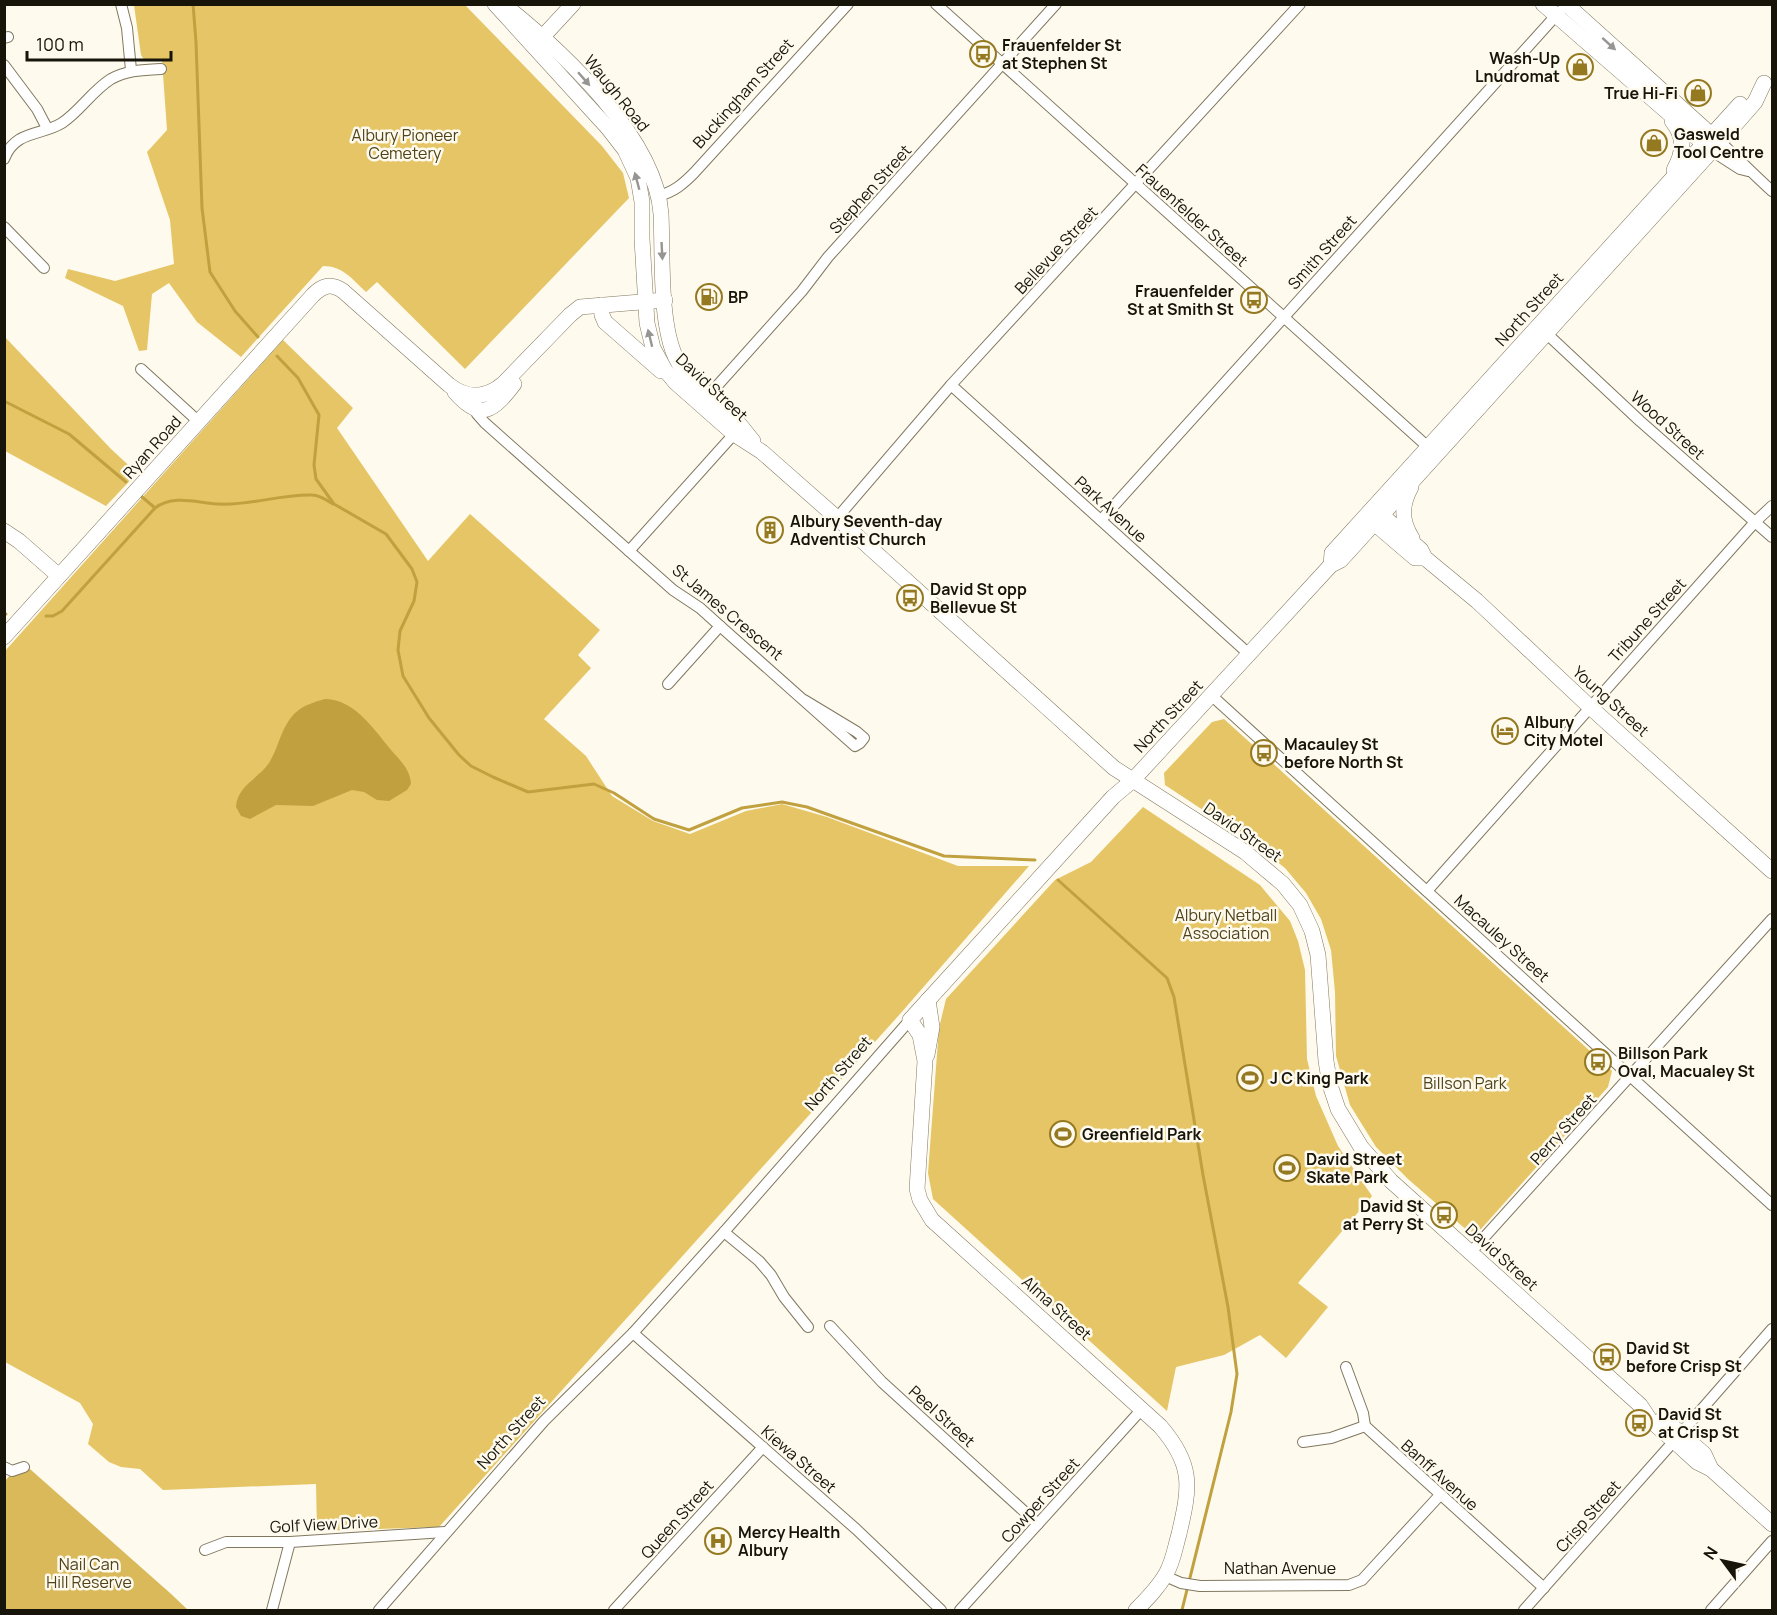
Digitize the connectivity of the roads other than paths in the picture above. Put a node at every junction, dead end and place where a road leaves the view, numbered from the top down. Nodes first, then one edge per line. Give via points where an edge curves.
1 (121, 4) edge
2 (495, 4) edge
3 (504, 4) edge
4 (573, 4) edge
5 (848, 4) edge
6 (936, 4) edge
7 (1056, 4) edge
8 (1300, 4) edge
9 (1543, 4) edge
10 (1564, 7) edge
11 (539, 42) junction
12 (1002, 64) junction
13 (4, 65) edge
14 (161, 69) dead end
15 (131, 70) junction
16 (1768, 79) edge
17 (1665, 112) junction
18 (47, 128) junction
19 (1712, 143) junction
20 (4, 159) edge
21 (1136, 185) junction
22 (1773, 191) edge
23 (658, 196) junction
24 (1653, 199) junction
25 (4, 227) edge
26 (44, 268) dead end
27 (330, 286) joint
28 (665, 300) junction
29 (645, 302) junction
30 (601, 305) junction
31 (1283, 317) junction
32 (1546, 333) junction
33 (141, 369) dead end
34 (675, 382) junction
35 (951, 385) junction
36 (708, 396) junction
37 (476, 403) junction
38 (199, 422) junction
39 (734, 434) junction
40 (1428, 447) junction
41 (762, 452) junction
42 (1417, 476) junction
43 (1773, 506) edge
44 (1375, 517) junction
45 (837, 518) junction
46 (1101, 520) junction
47 (1755, 522) junction
48 (4, 531) edge
49 (1773, 537) edge
50 (629, 551) junction
51 (1423, 554) junction
52 (59, 576) junction
53 (720, 626) junction
54 (4, 637) edge
55 (1250, 655) junction
56 (668, 684) dead end
57 (1211, 695) junction
58 (1590, 707) junction
59 (855, 746) dead end
60 (1132, 781) junction
61 (1773, 871) edge
62 (1427, 891) junction
63 (1773, 919) edge
64 (928, 1000) junction
65 (910, 1020) junction
66 (925, 1061) junction
67 (1631, 1077) junction
68 (1773, 1204) edge
69 (724, 1232) junction
70 (1471, 1252) junction
71 (830, 1326) dead end
72 (808, 1327) dead end
73 (1773, 1329) edge
74 (633, 1333) junction
75 (1346, 1367) dead end
76 (1142, 1409) junction
77 (1365, 1426) junction
78 (1677, 1437) junction
79 (1303, 1442) dead end
80 (763, 1447) junction
81 (4, 1467) edge
82 (24, 1467) dead end
83 (1440, 1495) junction
84 (1038, 1524) junction
85 (1773, 1524) edge
86 (445, 1533) junction
87 (1773, 1540) edge
88 (290, 1542) junction
89 (205, 1550) dead end
90 (1166, 1576) junction
91 (1544, 1588) junction
92 (272, 1611) edge
93 (379, 1611) edge
94 (614, 1611) edge
95 (941, 1611) edge
96 (960, 1611) edge
97 (1136, 1611) edge
98 (1524, 1611) edge
99 (1711, 1611) edge

1 - 15 street
2 - 11 main road, Waugh Road
3 - 11 main road, Waugh Road
4 - 11 main road
5 - 23 street, Buckingham Street via 680,187
6 - 12 street, Frauenfelder Street
7 - 12 street, Stephen Street
8 - 21 street, Bellevue Street
9 - 10 main road
10 - 17 main road
10 -> 19 main road
10 - 31 street, Smith Street
11 -> 23 main road, Waugh Road via 568,61 621,123 652,173
29 -> 11 main road, Waugh Road via 638,178 625,150
12 - 21 street, Frauenfelder Street
12 - 36 street, Stephen Street
13 - 18 street
14 - 15 street
15 - 18 street via 111,79 77,112
16 - 19 main road, North Street via 1747,97
17 - 19 main road
17 - 24 main road via 1680,130 1682,150 1679,161
18 - 20 street via 16,142
19 - 22 street via 1740,169 1749,171
19 - 24 main road, North Street
19 - 32 main road, North Street
21 - 31 street, Frauenfelder Street
21 - 35 street, Bellevue Street
23 -> 28 main road, Waugh Road
24 - 40 main road, North Street
25 - 26 street
27 - 37 main road, St James Crescent via 343,291 449,385
27 - 38 main road, Ryan Road via 313,295
28 - 29 main road
28 - 36 main road, David Street via 674,354 682,369
29 - 30 main road
34 -> 29 main road, David Street via 653,348
30 - 34 main road via 605,322
30 - 37 main road via 575,311 494,407 483,411
31 - 40 street, Frauenfelder Street
31 - 46 street, Smith Street
32 - 42 main road, North Street
32 - 47 street, Wood Street
33 - 38 street
34 - 39 main road, David Street
35 - 45 street, Bellevue Street
35 - 46 street, Park Avenue
36 - 41 main road, David Street via 738,422
37 - 50 street, St James Crescent via 477,414 485,423
38 - 52 main road, Ryan Road
39 - 41 main road, David Street
39 - 50 street
40 - 44 main road, North Street
41 - 45 main road, David Street
42 - 44 main road, North Street
42 - 51 main road via 1406,497 1403,516
43 - 47 street, Tribune Street
44 - 51 main road, Young Street
44 - 55 main road, North Street via 1341,560 1331,565
45 - 60 main road, David Street
46 - 55 street, Park Avenue
47 - 49 street, Wood Street
47 - 58 street, Tribune Street
48 - 52 main road
50 - 53 street, St James Crescent
51 - 58 main road, Young Street
52 - 54 main road, Ryan Road
53 - 56 street
53 - 59 street, St James Crescent via 804,700 864,738
55 - 57 main road, North Street
57 - 60 main road, North Street
57 - 62 street, Macauley Street
58 - 61 main road, Young Street
58 - 62 street, Tribune Street
60 - 64 main road, North Street
60 - 70 main road, David Street via 1245,852 1273,874 1300,905 1318,955 1326,1061 1338,1109 1382,1172
62 - 67 street, Macauley Street
63 - 67 street, Perry Street
64 - 65 main road, North Street
64 - 66 main road, Alma Street via 932,1027
65 - 66 main road, Alma Street via 920,1035
65 - 69 street, North Street
66 - 76 main road, Alma Street via 917,1178 925,1211
67 - 68 street, Macauley Street
67 - 70 street, Perry Street
69 - 72 street via 759,1261
69 - 74 street, North Street
70 - 78 main road, David Street via 1640,1405 1650,1420
71 - 84 street, Peel Street via 882,1382
73 - 78 street, Crisp Street
74 - 80 street, Kiewa Street
74 - 86 street, North Street via 544,1421
75 - 77 street
76 - 84 street, Cowper Street
76 - 90 main road, Alma Street via 1172,1440 1186,1473 1186,1505
77 - 79 street via 1331,1438
77 - 83 street, Banff Avenue
78 - 85 main road, David Street via 1697,1462 1711,1468
78 - 91 street, Crisp Street
80 - 94 street, Queen Street
80 - 95 street, Kiewa Street
81 - 82 street via 12,1471
83 - 90 street, Nathan Avenue via 1356,1583 1197,1586
83 - 91 street, Banff Avenue
84 - 96 street, Cowper Street
86 - 88 street, Golf View Drive
86 - 93 street, North Street
87 - 99 street
88 - 89 street, Golf View Drive via 226,1542
88 - 92 street
90 - 97 main road
91 - 98 street, Crisp Street

